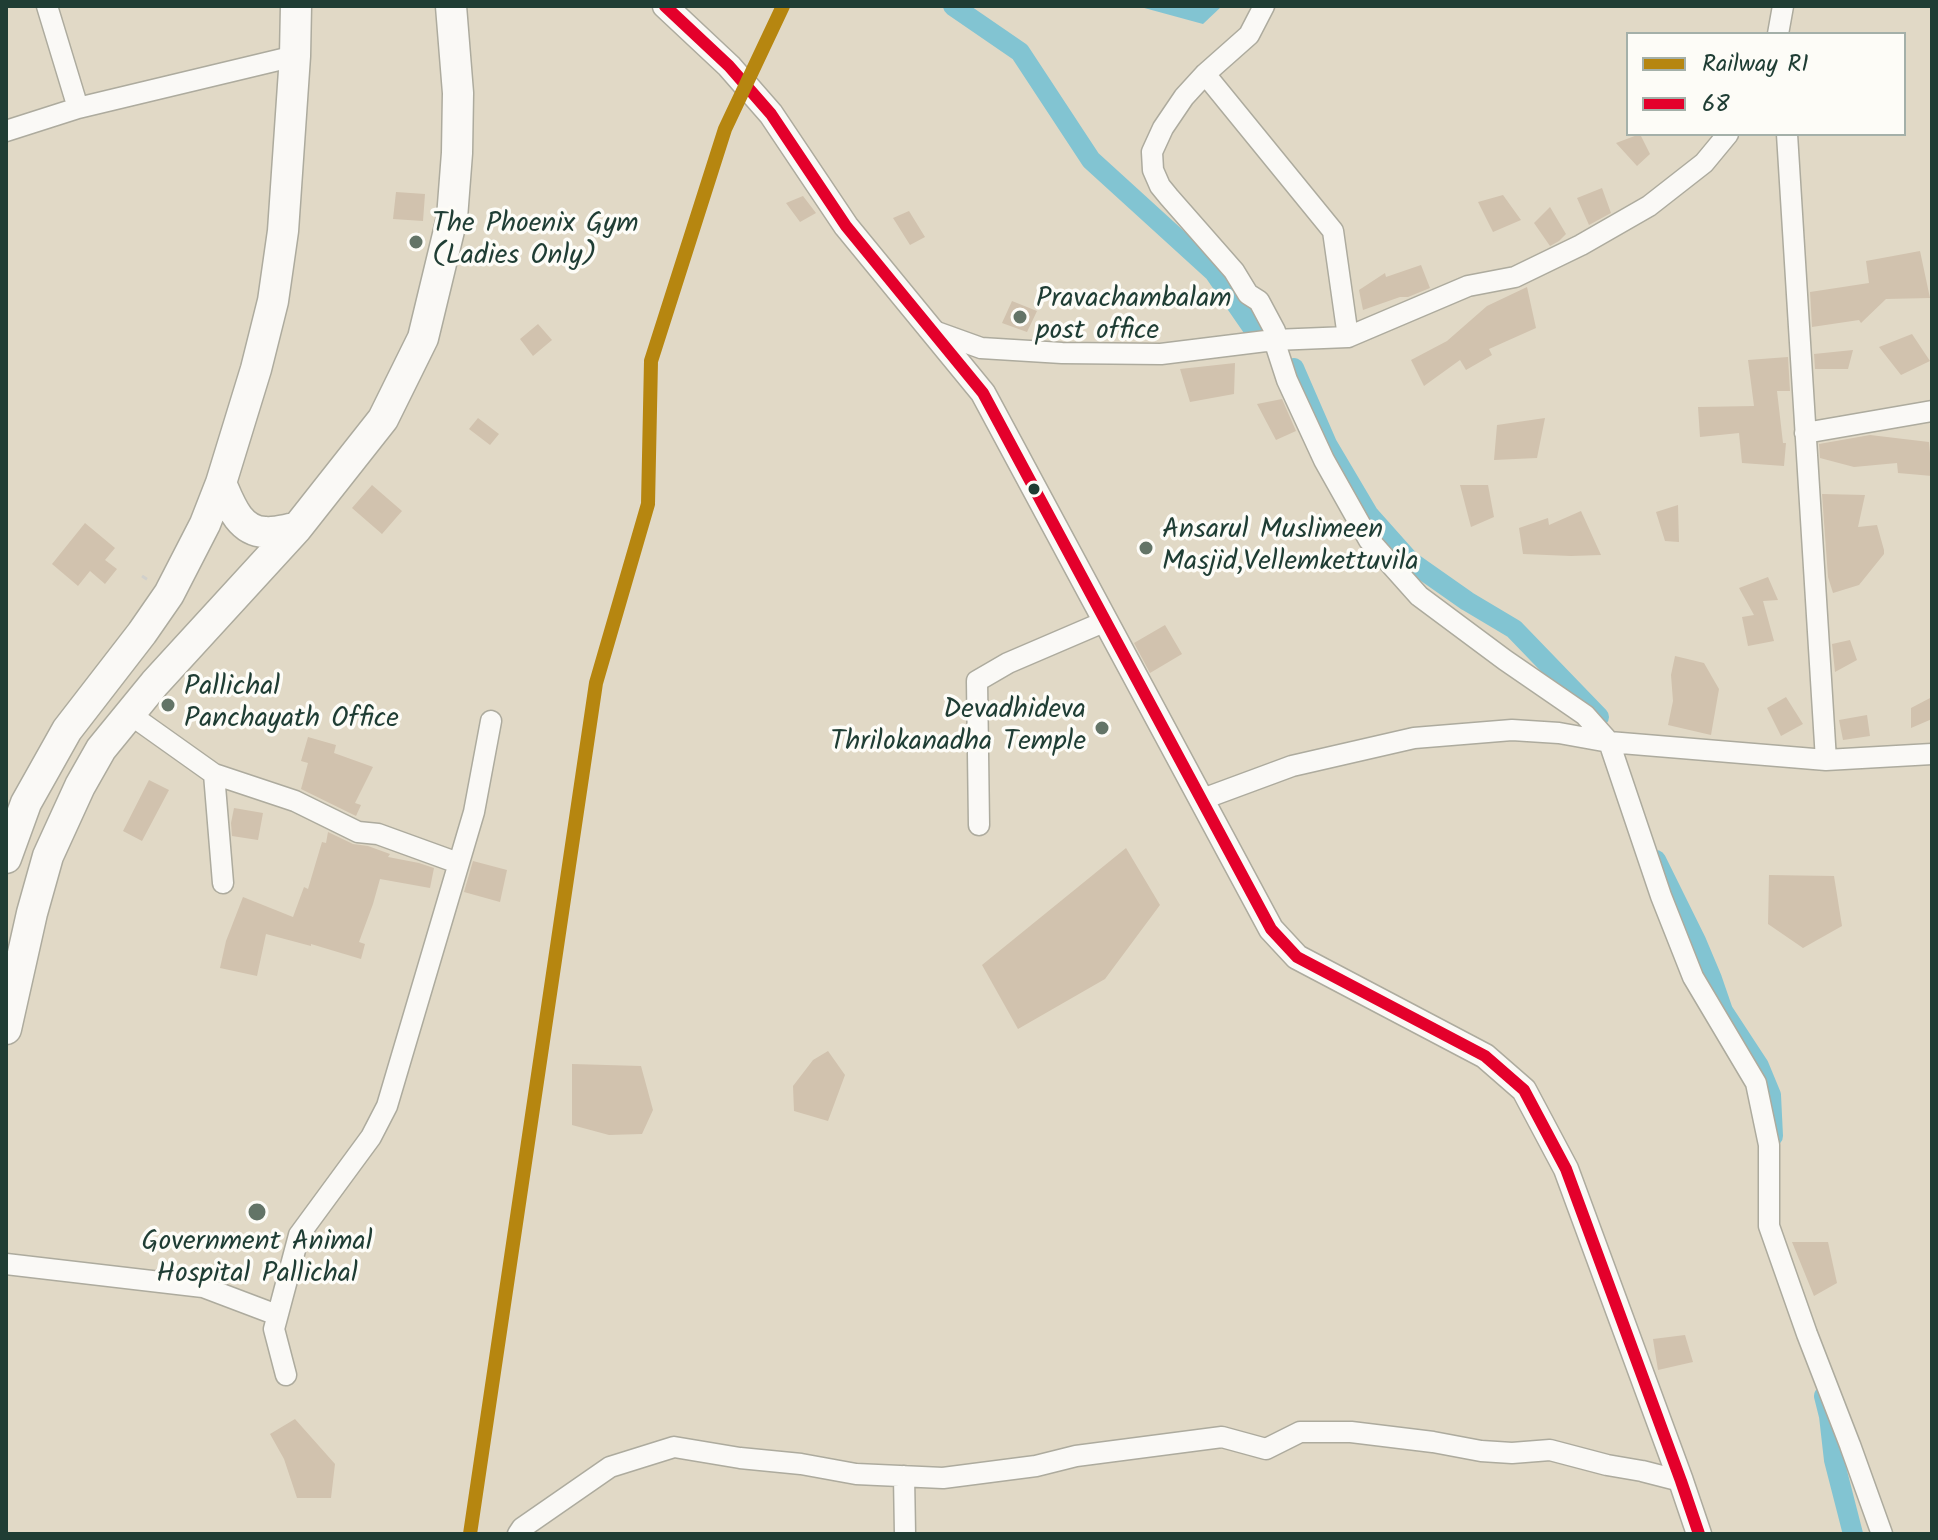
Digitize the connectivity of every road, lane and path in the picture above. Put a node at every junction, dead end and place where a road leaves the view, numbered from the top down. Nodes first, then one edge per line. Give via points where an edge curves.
1 (47, 6) edge
2 (296, 6) edge
3 (451, 6) edge
4 (665, 6) edge
5 (1264, 6) edge
6 (1783, 6) edge
7 (1778, 32) edge
8 (295, 56) junction
9 (1205, 74) junction
10 (78, 108) junction
11 (6, 131) edge
12 (1726, 136) edge
13 (1787, 136) edge
14 (931, 330) junction
15 (1348, 337) junction
16 (1274, 340) junction
17 (1932, 411) edge
18 (1805, 433) junction
19 (221, 483) junction
20 (297, 528) junction
21 (1106, 621) junction
22 (131, 715) junction
23 (491, 721) dead end
24 (1609, 742) junction
25 (1932, 754) edge
26 (1826, 760) junction
27 (214, 774) junction
28 (1200, 800) junction
29 (979, 825) dead end
30 (8, 842) edge
31 (458, 863) junction
32 (223, 883) dead end
33 (6, 1029) edge
34 (6, 1264) edge
35 (277, 1315) junction
36 (286, 1375) dead end
37 (904, 1476) junction
38 (1681, 1481) junction
39 (518, 1534) edge
40 (905, 1534) edge
41 (1699, 1534) edge
42 (1882, 1534) edge

1 - 10 street
2 - 8 main road
3 - 20 main road via 458,93 452,218 423,338 345,482
4 - 14 street via 771,114 846,226
5 - 9 street via 1249,35
6 - 7 street
8 - 10 street
8 - 19 main road via 273,301
9 - 15 street via 1333,231
9 - 16 street via 1163,128 1152,152 1153,170 1160,186 1259,301 1275,331
10 - 11 street
12 - 15 street via 1704,163 1649,206 1581,245 1515,277 1468,286
13 - 18 street
14 - 16 street via 981,348 1062,353 1161,354
14 - 21 street via 983,393
15 - 16 street
16 - 24 street via 1324,460 1369,540 1419,596 1585,715
17 - 18 street
18 - 26 street
19 - 20 main road via 233,511 248,527 264,532
19 - 30 main road via 169,594 67,730
20 - 22 main road
21 - 28 street
21 - 29 street via 977,681
22 - 27 street
22 - 33 main road via 101,749 48,856
23 - 31 street via 474,812
24 - 26 street
24 - 28 street via 1512,730 1414,738 1292,766
24 - 42 street via 1693,977 1756,1083 1769,1145 1769,1226
25 - 26 street
27 - 31 street via 295,801 358,832 378,834
27 - 32 street
28 - 38 street via 1271,929 1297,957 1485,1056 1524,1090 1566,1169
31 - 35 street via 387,1106 371,1137 299,1235
34 - 35 street via 203,1287
35 - 36 street via 274,1329
37 - 38 street via 987,1474 1222,1437 1266,1449 1300,1432 1351,1432 1481,1451 1550,1450
37 - 39 street via 856,1474 674,1447 610,1467
37 - 40 street
38 - 41 street

